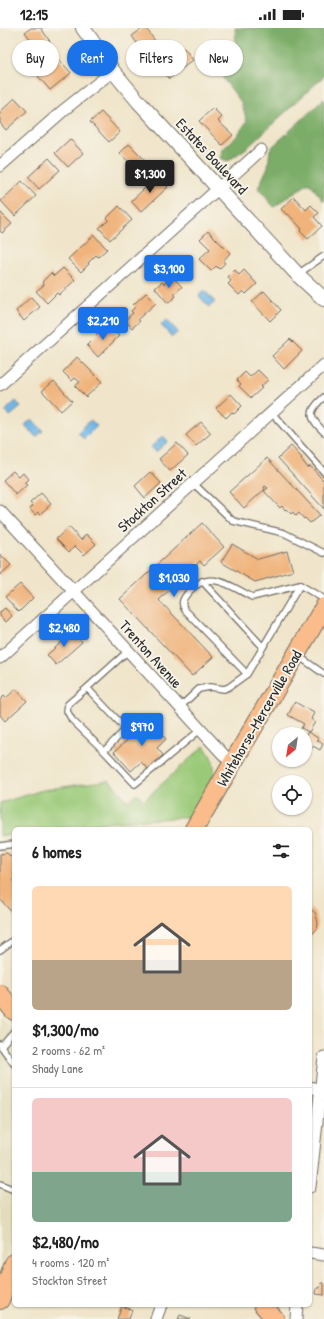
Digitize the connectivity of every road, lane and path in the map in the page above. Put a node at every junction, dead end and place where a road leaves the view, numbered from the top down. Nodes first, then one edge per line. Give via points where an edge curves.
1 (83, 28) edge
2 (91, 40) edge
3 (107, 76) edge
4 (117, 76) edge
5 (261, 150) dead end
6 (2, 161) edge
7 (219, 189) junction
8 (323, 259) edge
9 (298, 275) junction
10 (324, 299) edge
11 (324, 365) edge
12 (0, 386) edge
13 (324, 397) edge
14 (271, 412) junction
15 (324, 432) edge
16 (324, 472) edge
17 (193, 483) junction
18 (0, 510) edge
19 (324, 553) edge
20 (202, 581) junction
21 (300, 585) junction
22 (74, 591) junction
23 (324, 599) edge
24 (324, 607) edge
25 (263, 647) junction
26 (128, 651) junction
27 (295, 654) junction
28 (0, 658) edge
29 (247, 674) junction
30 (324, 674) edge
31 (87, 688) junction
32 (180, 707) junction
33 (200, 730) junction
34 (104, 751) junction
35 (232, 764) junction
36 (195, 827) edge
37 (12, 844) edge
38 (0, 846) edge
39 (11, 942) dead end
40 (0, 950) edge
41 (0, 994) edge
42 (12, 1009) edge
43 (12, 1034) edge
44 (0, 1045) edge
45 (324, 1057) edge
46 (12, 1061) edge
47 (312, 1088) edge
48 (323, 1091) edge
49 (312, 1172) edge
50 (0, 1184) edge
51 (12, 1189) edge
52 (312, 1253) edge
53 (324, 1255) edge
54 (12, 1268) edge
55 (1, 1295) edge
56 (160, 1307) edge
57 (265, 1307) edge
58 (297, 1307) edge
59 (156, 1319) edge
60 (275, 1319) edge
61 (296, 1319) edge

1 - 2 street, Estates Boulevard
3 - 6 street
4 - 7 street, Estates Boulevard
5 - 7 street
7 - 9 street, Estates Boulevard
7 - 12 street
8 - 9 lane
9 - 10 street, Estates Boulevard
11 - 14 street, Stockton Street
13 - 15 lane via 312,412 314,422
14 - 16 lane
14 - 17 street, Stockton Street
17 - 19 lane via 233,521 284,533
17 - 22 street, Stockton Street
18 - 22 street, Trenton Avenue
20 - 21 lane via 222,581 252,597
20 - 25 lane
20 - 29 lane via 186,594 182,605
21 - 23 lane
21 - 25 lane
22 - 26 street, Trenton Avenue
22 - 28 street, Stockton Street
24 - 27 main road, Whitehorse-Mercerville Road
25 - 29 lane
26 - 31 lane
26 - 32 street, Trenton Avenue
27 - 30 lane
27 - 35 main road, Whitehorse-Mercerville Road
29 - 32 lane via 224,689 199,689
31 - 34 lane via 68,704 67,711 72,720
31 - 34 lane via 126,729
32 - 33 street, Trenton Avenue
33 - 34 lane via 135,784
33 - 35 street, Trenton Avenue
35 - 36 main road, Whitehorse-Mercerville Road
37 - 38 lane
39 - 40 lane
41 - 42 main road
43 - 44 lane
44 - 46 lane
45 - 48 street
47 - 48 street
48 - 49 street
50 - 51 lane
52 - 53 street
54 - 55 main road
56 - 59 street
57 - 60 main road
58 - 61 street

